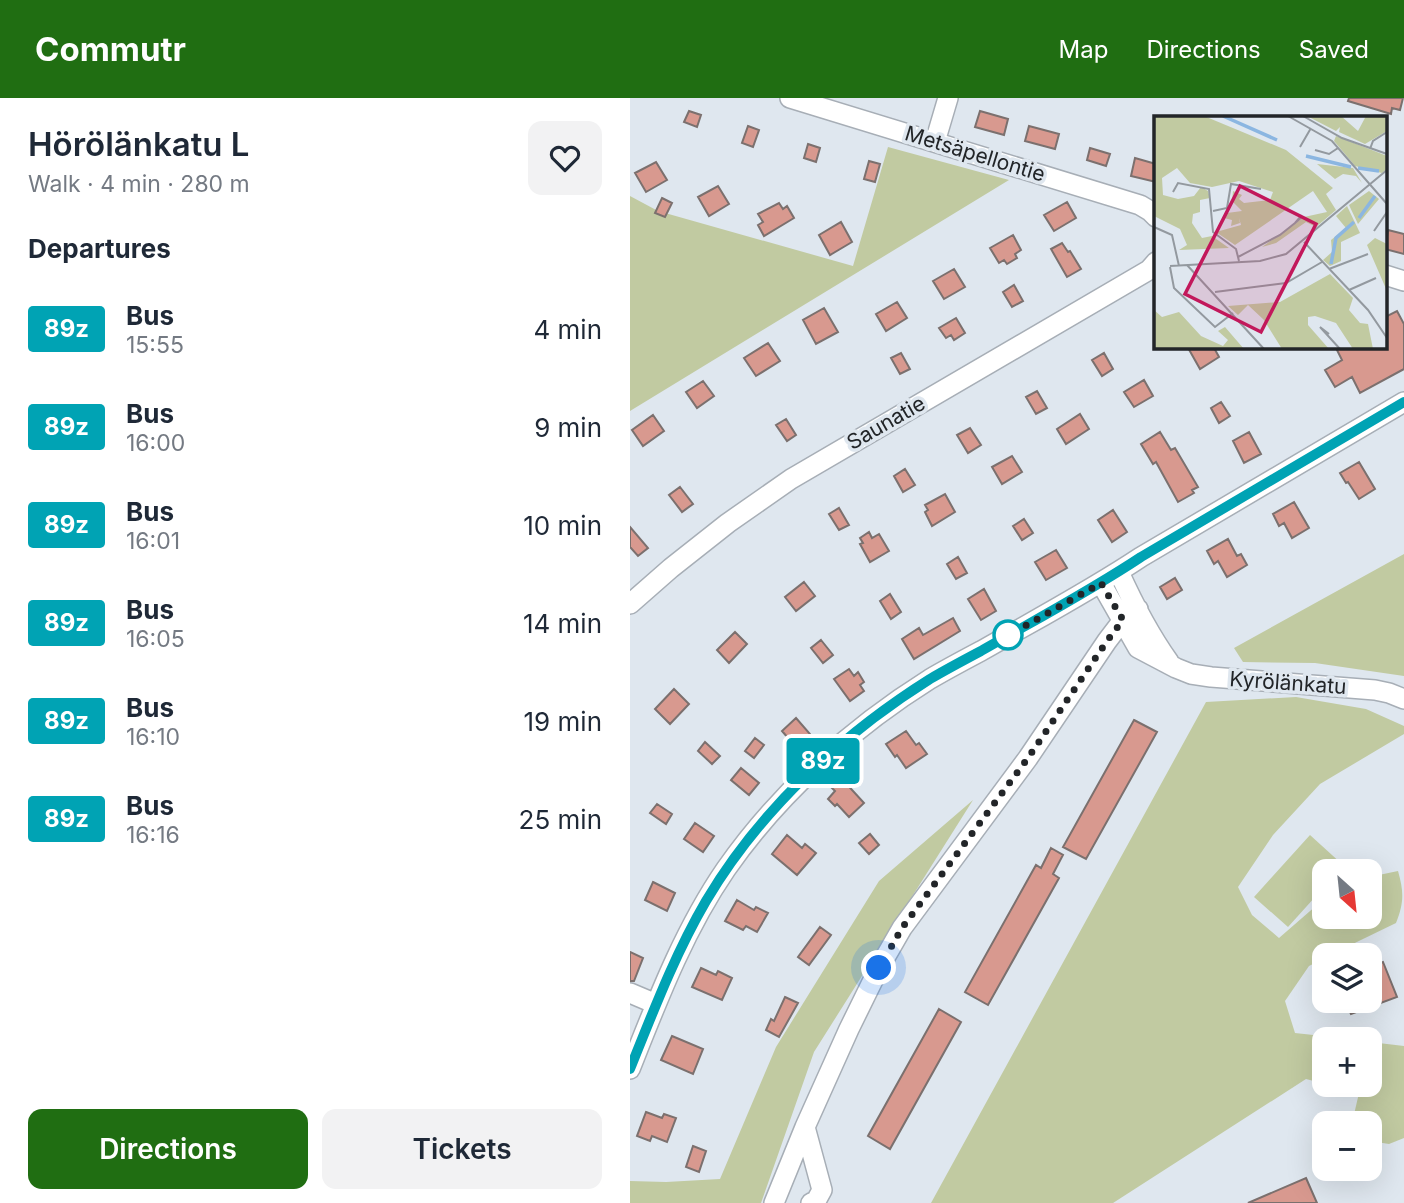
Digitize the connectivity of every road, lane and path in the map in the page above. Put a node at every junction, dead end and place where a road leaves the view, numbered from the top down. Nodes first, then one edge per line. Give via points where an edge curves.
1 (790, 98) edge
2 (948, 98) edge
3 (935, 142) junction
4 (1154, 216) edge
5 (1154, 264) edge
6 (1387, 276) edge
7 (1404, 281) edge
8 (1404, 402) edge
9 (1119, 572) junction
10 (1101, 583) junction
11 (630, 604) edge
12 (1130, 615) junction
13 (1404, 699) edge
14 (630, 993) edge
15 (656, 1004) junction
16 (630, 1069) edge
17 (805, 1127) junction
18 (774, 1203) edge
19 (811, 1203) edge

1 - 3 street, Metsäpellontie
2 - 3 street
3 - 4 street, Metsäpellontie via 1140,205
5 - 11 street, Saunatie via 791,479 728,523
6 - 7 street
8 - 9 street
9 - 10 street
9 - 12 street, Kyrölänkatu via 1131,598
10 - 12 street, Kyrölänkatu
10 - 15 street via 930,679 813,769 784,797 726,869
12 - 13 street, Kyrölänkatu via 1138,648 1191,674 1375,690
12 - 17 street via 902,928
14 - 15 street
15 - 16 street
17 - 18 street
17 - 19 street via 822,1190

